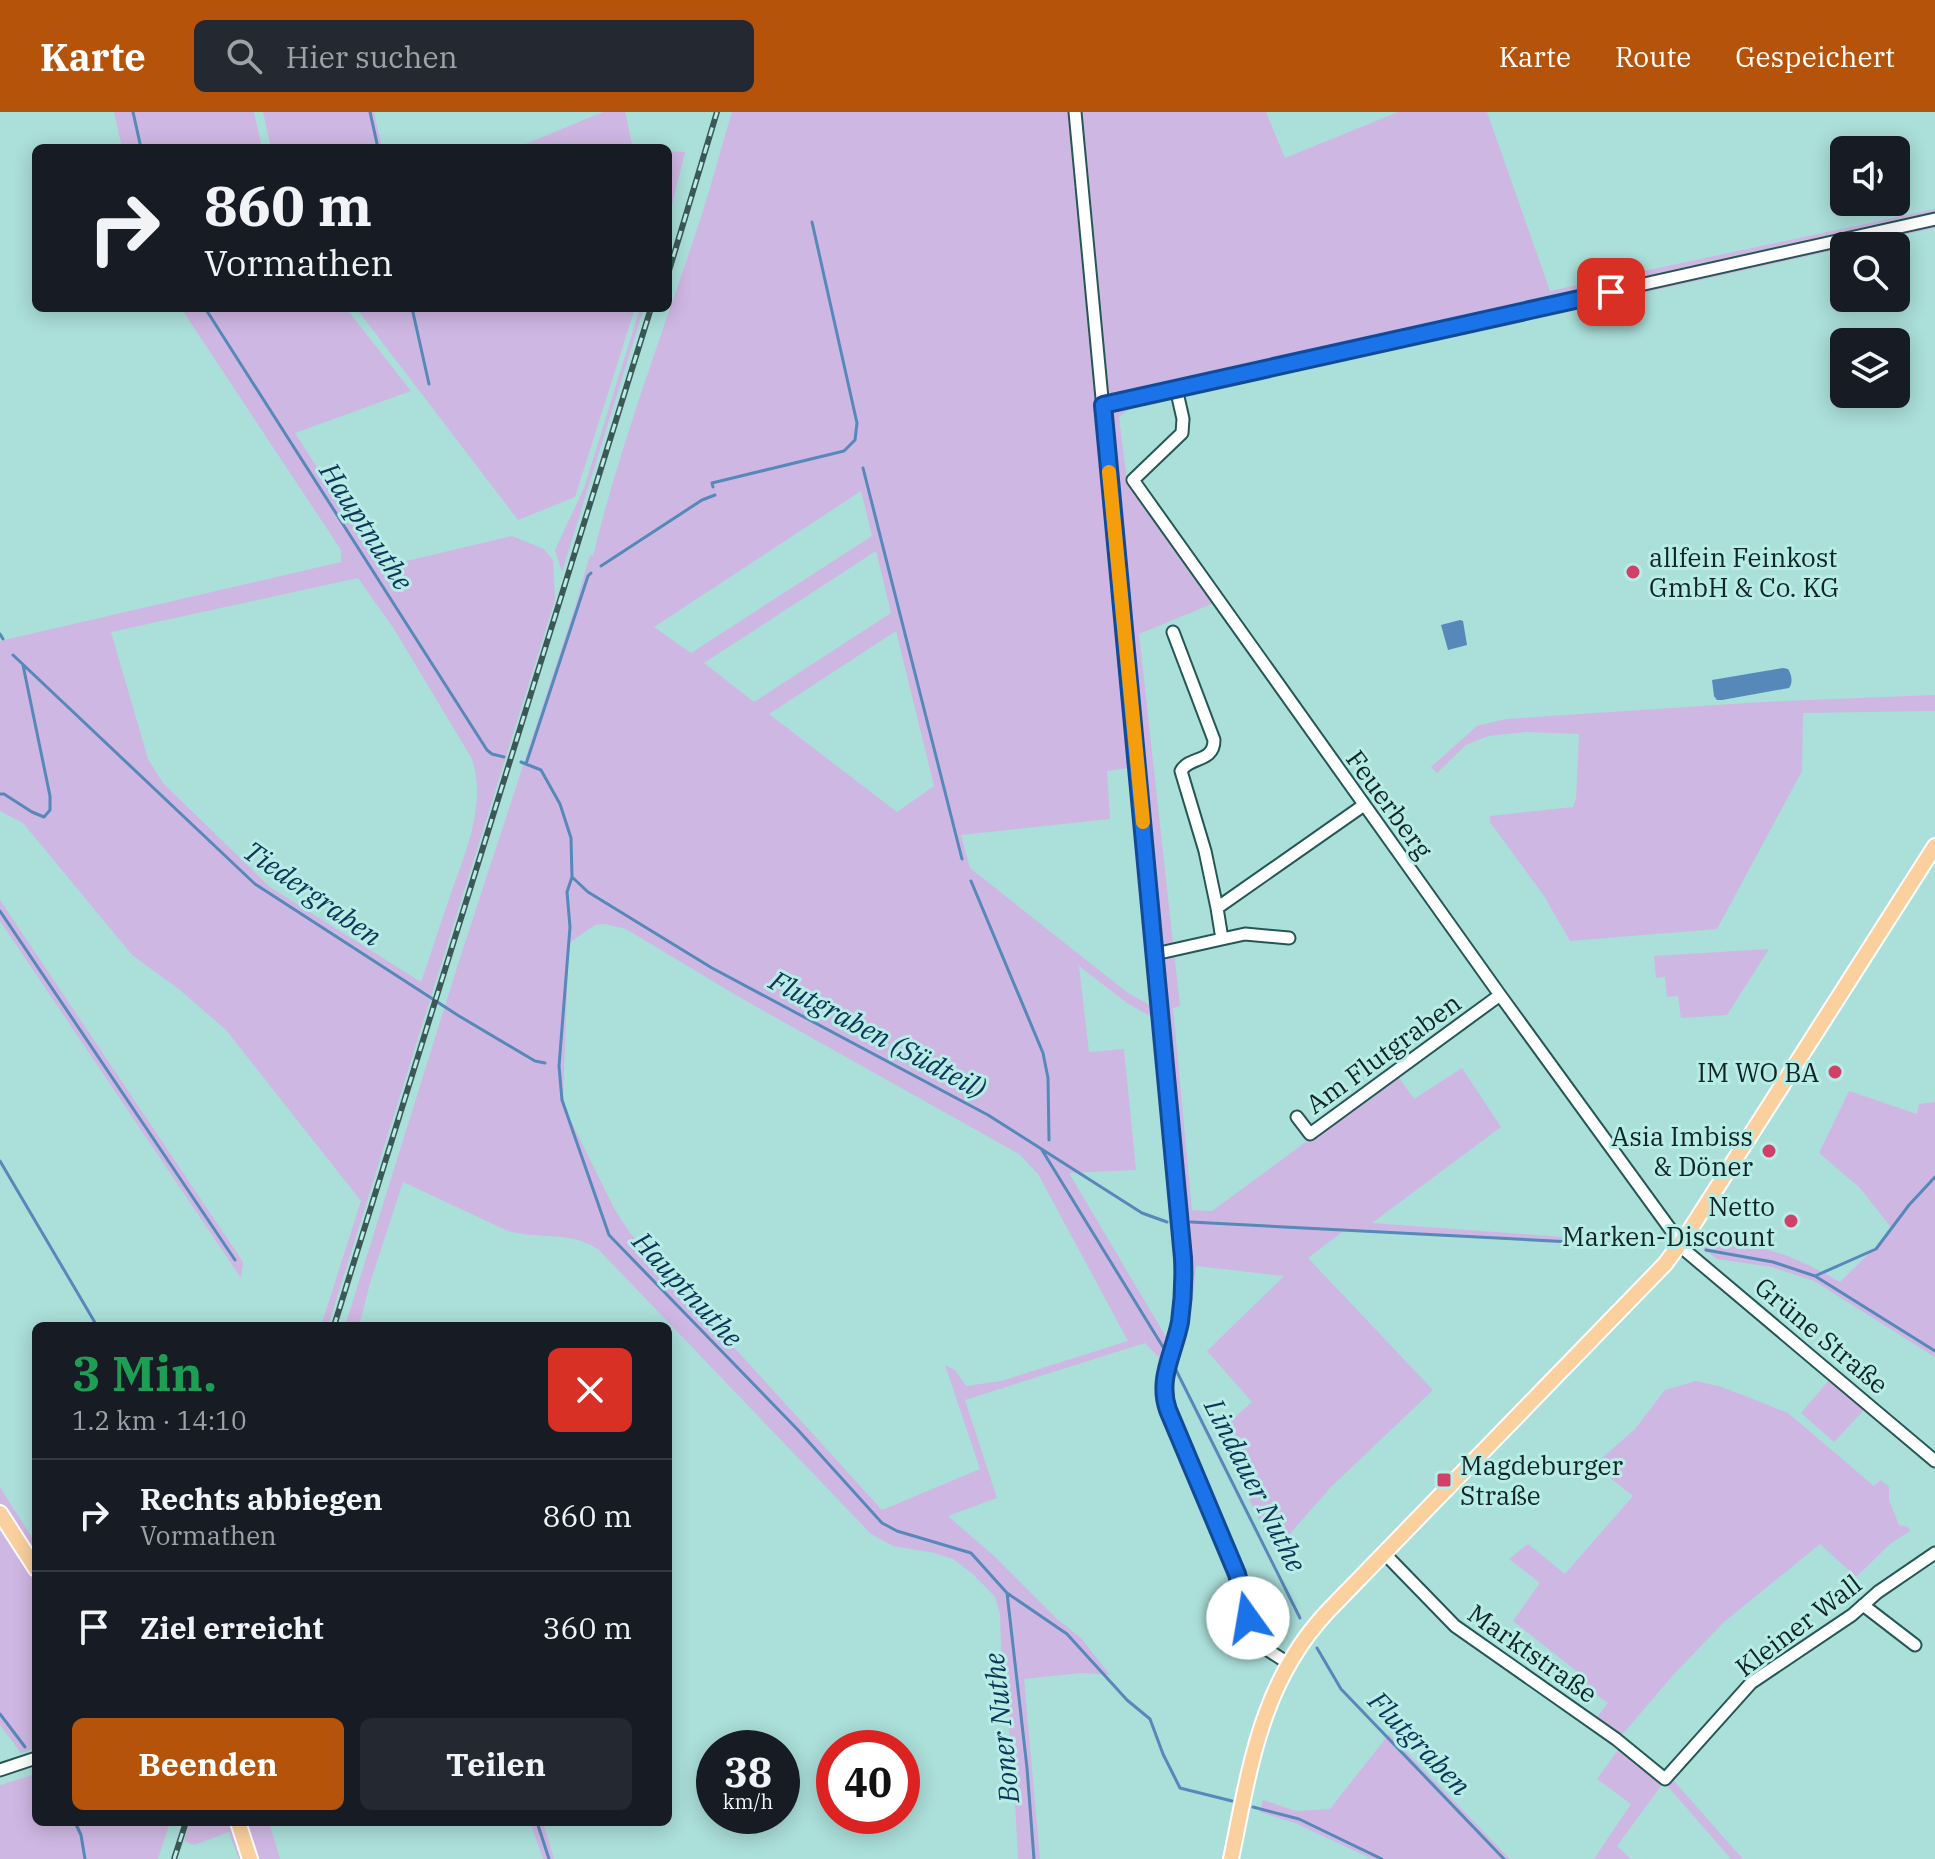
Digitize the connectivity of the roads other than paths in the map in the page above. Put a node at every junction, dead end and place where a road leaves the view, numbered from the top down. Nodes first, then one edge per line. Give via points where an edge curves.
1 (1075, 112) edge
2 (1935, 219) edge
3 (1176, 388) junction
4 (1103, 405) junction
5 (1173, 632) dead end
6 (1364, 805) junction
7 (1935, 846) edge
8 (1217, 908) junction
9 (1289, 938) dead end
10 (1222, 939) junction
11 (1155, 954) junction
12 (1500, 995) junction
13 (1297, 1117) dead end
14 (1681, 1243) junction
15 (1935, 1461) edge
16 (0, 1513) edge
17 (1384, 1553) junction
18 (1935, 1553) edge
19 (32, 1563) edge
20 (1863, 1605) junction
21 (1915, 1645) dead end
22 (1288, 1663) junction
23 (32, 1759) edge
24 (0, 1770) edge
25 (1665, 1779) joint
26 (239, 1826) edge
27 (250, 1859) edge
28 (1231, 1859) edge

1 - 4 street
2 - 3 street
3 - 4 street
3 - 6 street, Feuerberg via 1182,433 1133,480
4 - 11 street
5 - 8 street via 1214,740 1209,756 1181,771
6 - 8 street
6 - 12 street, Feuerberg
7 - 14 main road
8 - 10 street
9 - 10 street via 1245,934
10 - 11 street
11 - 22 street via 1183,1258 1183,1290 1164,1400 1237,1574 1252,1634
12 - 13 street, Am Flutgraben via 1310,1134
12 - 14 street, Feuerberg
14 - 15 street, Grüne Straße
14 - 17 main road
16 - 19 main road
17 - 22 main road via 1313,1627
17 - 25 street, Marktstraße via 1455,1626
18 - 20 street, Kleiner Wall
20 - 21 street
20 - 25 street, Kleiner Wall via 1751,1683
22 - 28 main road via 1259,1731
23 - 24 street
26 - 27 main road

